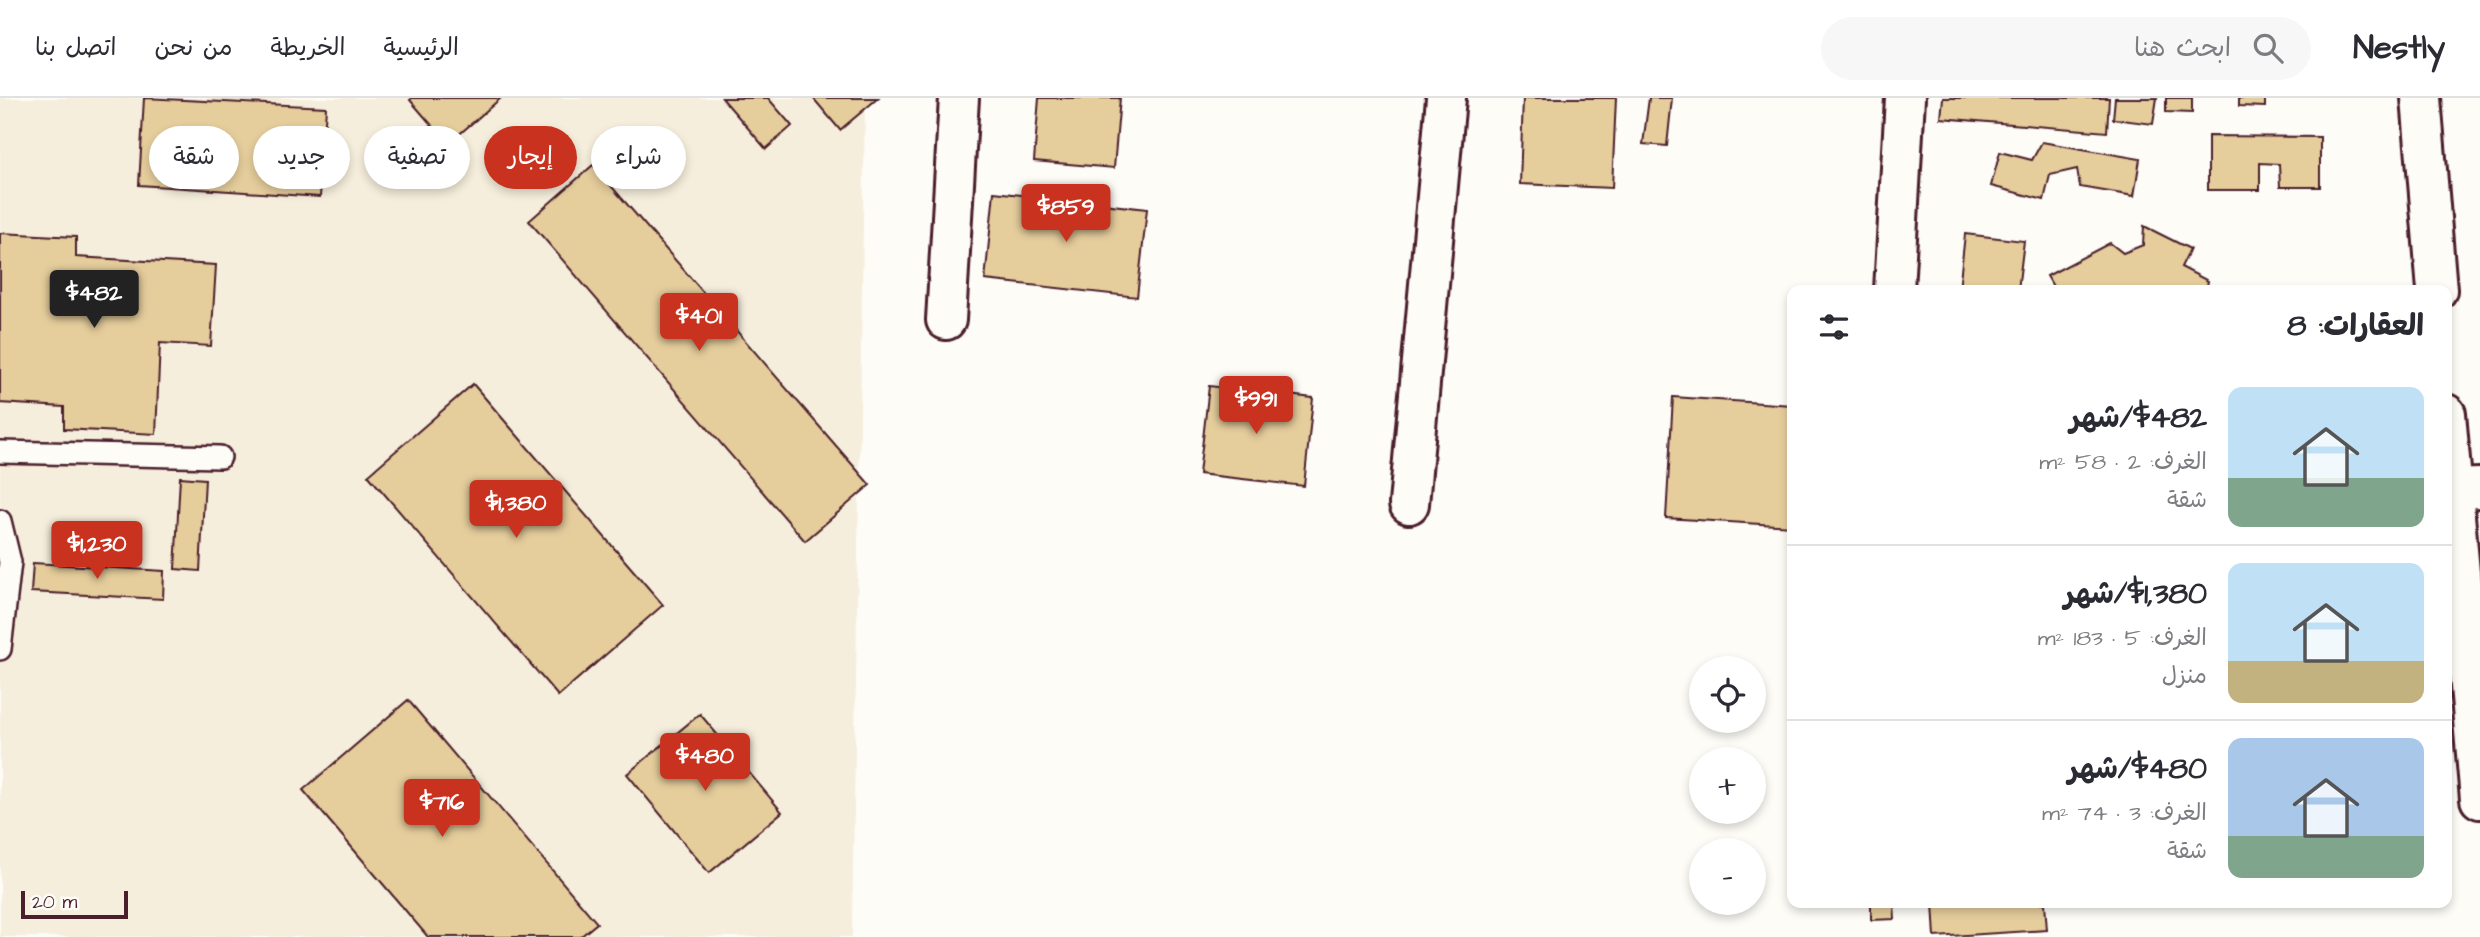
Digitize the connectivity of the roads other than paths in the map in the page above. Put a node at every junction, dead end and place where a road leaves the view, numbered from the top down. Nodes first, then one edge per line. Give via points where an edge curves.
1 (959, 98) edge
2 (1446, 98) edge
3 (1905, 98) edge
4 (2421, 98) edge
5 (1894, 285) edge
6 (2437, 285) edge
7 (946, 320) dead end
8 (2452, 436) edge
9 (0, 452) edge
10 (220, 457) dead end
11 (2466, 488) edge
12 (1409, 504) dead end
13 (0, 521) edge
14 (0, 649) edge
15 (2480, 799) edge

1 - 7 street
2 - 12 street
3 - 5 street
4 - 6 street
8 - 11 street
9 - 10 lane
11 - 15 street
13 - 14 lane via 10,562

